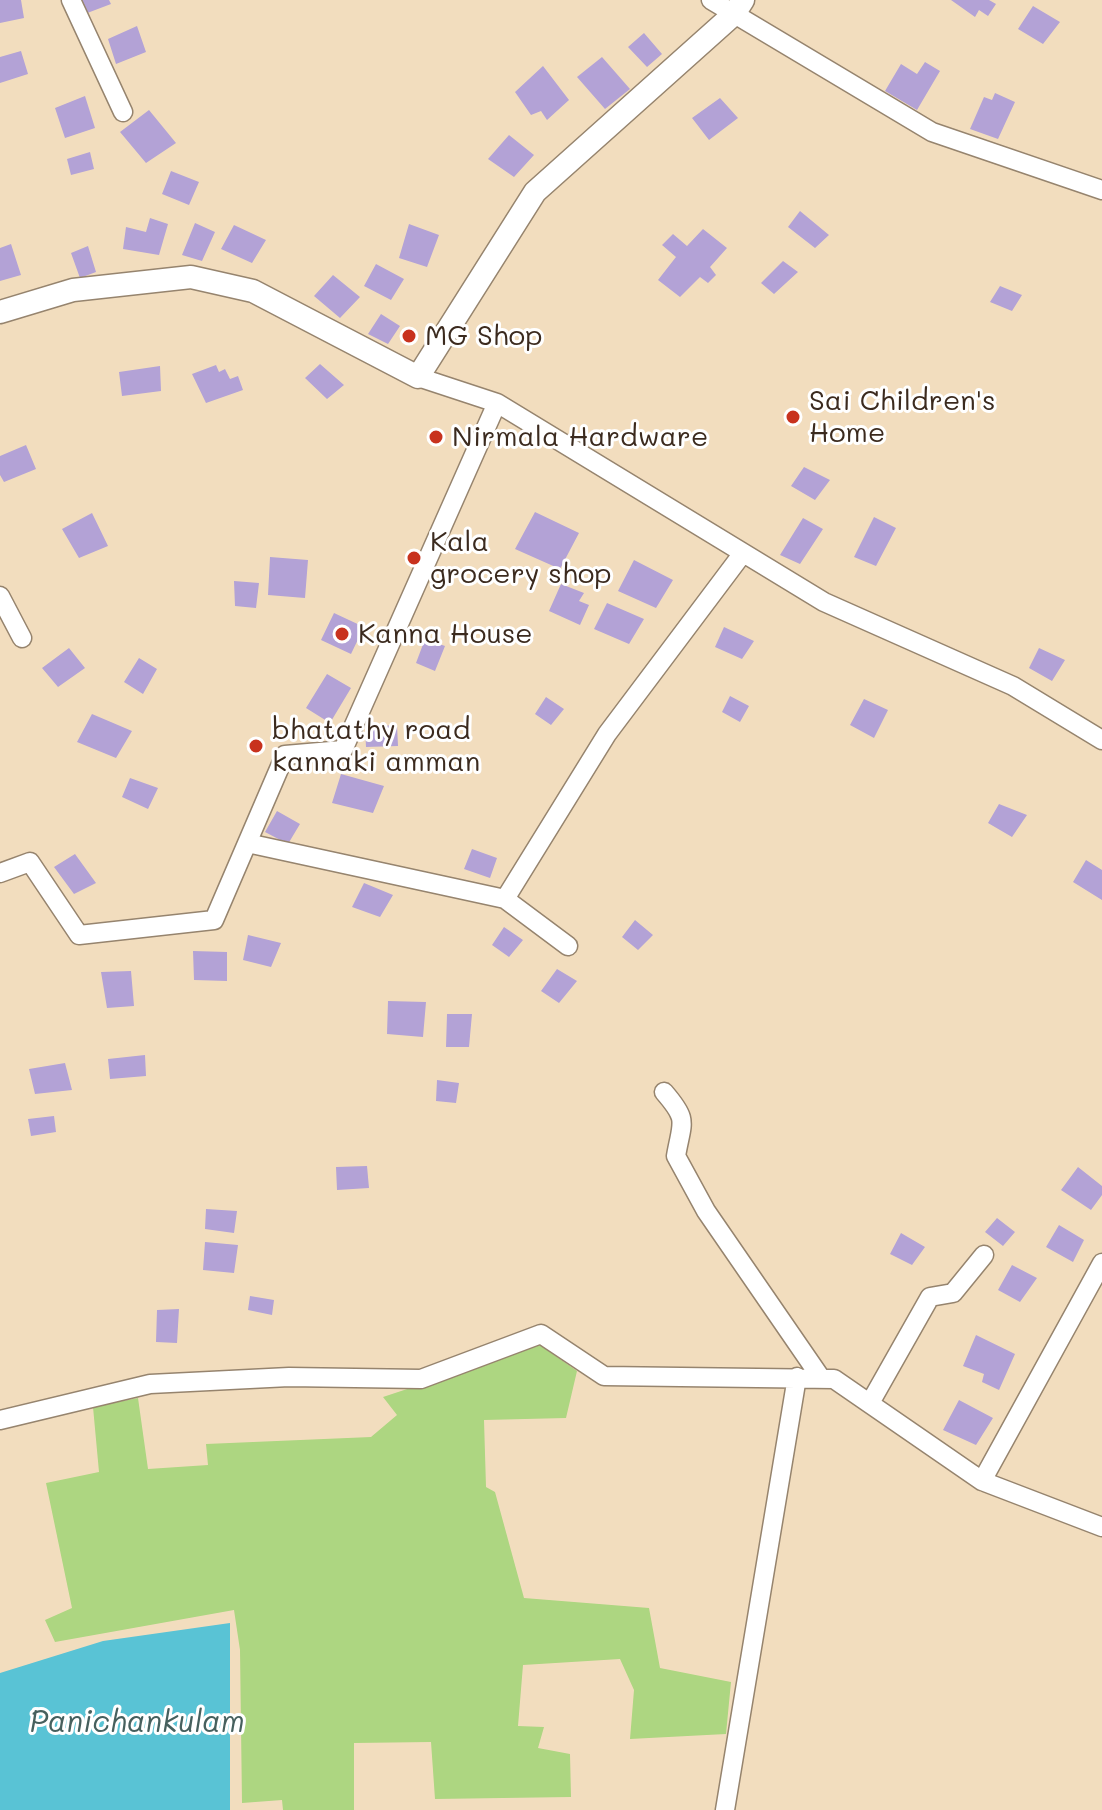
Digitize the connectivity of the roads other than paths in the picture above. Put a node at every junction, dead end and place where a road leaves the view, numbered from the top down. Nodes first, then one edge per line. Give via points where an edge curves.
1 (71, 0) edge
2 (711, 0) edge
3 (738, 7) edge
4 (123, 112) dead end
5 (1102, 190) edge
6 (0, 312) edge
7 (418, 377) junction
8 (497, 403) junction
9 (743, 553) junction
10 (0, 596) edge
11 (22, 638) dead end
12 (1102, 740) edge
13 (247, 843) junction
14 (0, 873) edge
15 (505, 899) junction
16 (568, 946) dead end
17 (664, 1092) dead end
18 (984, 1255) dead end
19 (1102, 1263) edge
20 (797, 1377) junction
21 (821, 1378) junction
22 (870, 1403) junction
23 (0, 1420) edge
24 (982, 1481) junction
25 (1102, 1527) edge
26 (725, 1810) edge

1 - 4 street
2 - 3 street
3 - 5 street via 932,132
3 - 7 street via 535,192
6 - 7 street via 73,290 191,277 253,291
7 - 8 street
8 - 9 street
8 - 13 street via 343,750 285,755
9 - 12 street via 824,602 1013,686
9 - 15 street via 607,734
10 - 11 street
13 - 14 street via 214,920 79,935 30,862
13 - 15 street
15 - 16 street
17 - 21 street via 682,1113 685,1126 676,1156 706,1211
18 - 22 street via 953,1293 930,1297
19 - 24 street
20 - 21 street
20 - 23 street via 604,1376 541,1334 421,1379 289,1377 150,1384
20 - 26 street
21 - 22 street via 834,1379
22 - 24 street
24 - 25 street

